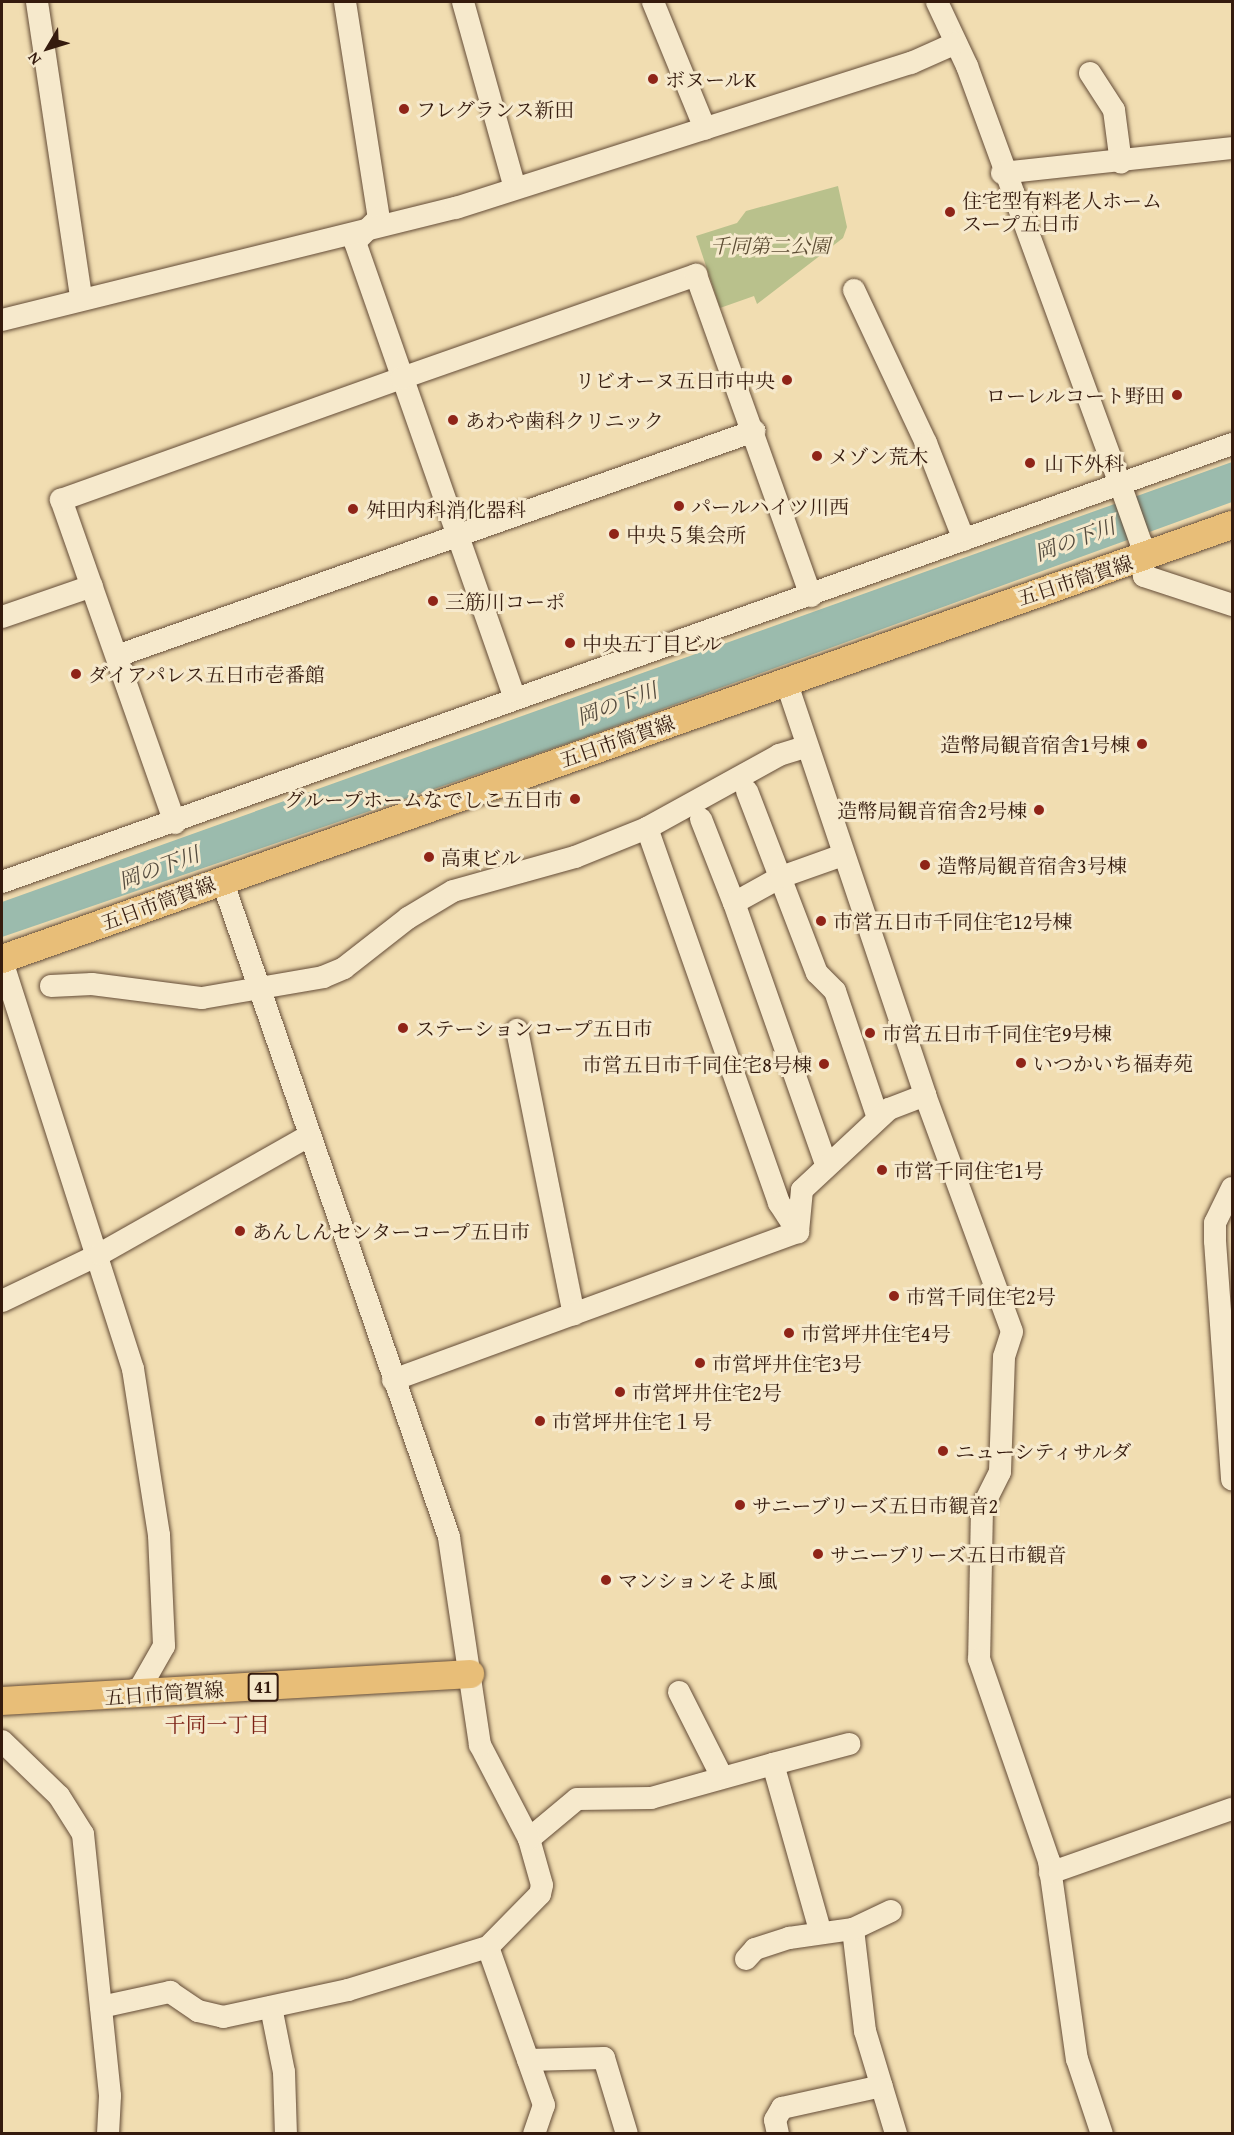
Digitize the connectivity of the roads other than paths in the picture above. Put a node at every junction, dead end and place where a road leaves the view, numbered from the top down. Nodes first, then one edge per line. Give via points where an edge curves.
1 (37, 2) edge
2 (345, 2) edge
3 (463, 2) edge
4 (653, 2) edge
5 (937, 2) edge
6 (956, 43) junction
7 (1090, 73) dead end
8 (705, 129) junction
9 (1233, 148) edge
10 (1121, 163) junction
11 (1002, 173) junction
12 (515, 188) junction
13 (356, 235) junction
14 (854, 290) dead end
15 (81, 298) junction
16 (2, 320) edge
17 (402, 378) junction
18 (754, 431) junction
19 (1233, 444) edge
20 (1122, 488) junction
21 (1233, 525) edge
22 (457, 536) junction
23 (964, 540) junction
24 (1141, 551) junction
25 (92, 586) junction
26 (811, 596) junction
27 (1233, 605) edge
28 (2, 617) edge
29 (117, 656) junction
30 (786, 681) junction
31 (515, 698) junction
32 (806, 747) junction
33 (747, 791) dead end
34 (701, 819) dead end
35 (175, 823) junction
36 (647, 828) junction
37 (843, 855) junction
38 (781, 877) junction
39 (222, 880) junction
40 (2, 882) edge
41 (734, 903) junction
42 (2, 960) edge
43 (51, 986) dead end
44 (259, 988) junction
45 (517, 1030) dead end
46 (925, 1095) junction
47 (878, 1118) junction
48 (307, 1137) junction
49 (826, 1164) junction
50 (1233, 1188) edge
51 (798, 1232) junction
52 (100, 1254) junction
53 (2, 1301) edge
54 (574, 1314) junction
55 (393, 1380) junction
56 (1233, 1479) edge
57 (470, 1674) junction
58 (679, 1692) dead end
59 (112, 1697) junction
60 (2, 1701) edge
61 (2, 1741) edge
62 (849, 1744) dead end
63 (773, 1764) junction
64 (722, 1778) junction
65 (1233, 1809) edge
66 (530, 1839) junction
67 (1050, 1873) junction
68 (891, 1911) dead end
69 (853, 1929) junction
70 (820, 1930) junction
71 (488, 1947) junction
72 (746, 1959) dead end
73 (101, 2007) junction
74 (272, 2007) junction
75 (528, 2060) junction
76 (882, 2086) junction
77 (108, 2133) edge
78 (286, 2133) edge
79 (534, 2133) edge
80 (627, 2133) edge
81 (778, 2133) edge
82 (896, 2133) edge
83 (1102, 2133) edge

1 - 15 street
2 - 13 street via 379,218
3 - 12 street
4 - 8 street
5 - 6 street
6 - 8 street via 910,63
6 - 11 street
7 - 10 street via 1114,111
8 - 12 street
9 - 10 street
10 - 11 street
11 - 20 street
12 - 13 street
13 - 15 street
13 - 17 street
14 - 23 street via 926,443
15 - 16 street
17 - 18 street via 696,275
17 - 22 street
17 - 25 street via 61,500
18 - 22 street
18 - 26 street
19 - 20 street
20 - 23 street
20 - 24 street
21 - 24 main road, 五日市筒賀線
22 - 29 street
22 - 31 street
23 - 26 street
24 - 27 street via 1144,576
24 - 30 main road, 五日市筒賀線
25 - 28 street
25 - 29 street
26 - 31 street
29 - 35 street
30 - 32 street
30 - 39 main road, 五日市筒賀線
31 - 35 street
32 - 36 street via 771,759
32 - 37 street
33 - 38 street
34 - 41 street
35 - 40 street
36 - 44 street via 575,857 453,891 408,918 344,968
36 - 51 street via 779,1203
37 - 38 street
37 - 46 street
38 - 41 street
38 - 47 street via 817,973 835,991
39 - 42 main road, 五日市筒賀線
39 - 44 street
41 - 49 street
42 - 52 street
43 - 44 street via 92,984 176,998
44 - 48 street
45 - 54 street
46 - 47 street
46 - 67 street via 1012,1332 1004,1357 1000,1472 982,1509 979,1659
47 - 49 street
48 - 52 street
48 - 55 street
49 - 51 street via 802,1190
50 - 56 street via 1215,1223
51 - 54 street
52 - 53 street
52 - 59 street via 133,1369 159,1535 165,1646 140,1688
54 - 55 street
55 - 57 street via 449,1537
57 - 59 main road, 五日市筒賀線 / 41
57 - 66 street via 480,1744
58 - 64 street
59 - 60 main road, 五日市筒賀線 / 41
61 - 73 street via 59,1796 83,1834
62 - 63 street
63 - 64 street
63 - 70 street
64 - 66 street via 651,1798 577,1799
65 - 67 street
66 - 71 street via 540,1873 540,1894
67 - 83 street via 1077,2059
68 - 69 street
69 - 70 street
69 - 76 street via 865,2031
70 - 72 street via 755,1949
71 - 74 street
71 - 75 street
73 - 74 street via 170,1992 211,2015
73 - 77 street
74 - 78 street via 284,2072
75 - 79 street via 544,2105
75 - 80 street via 604,2058
76 - 81 street via 783,2108 775,2120
76 - 82 street

